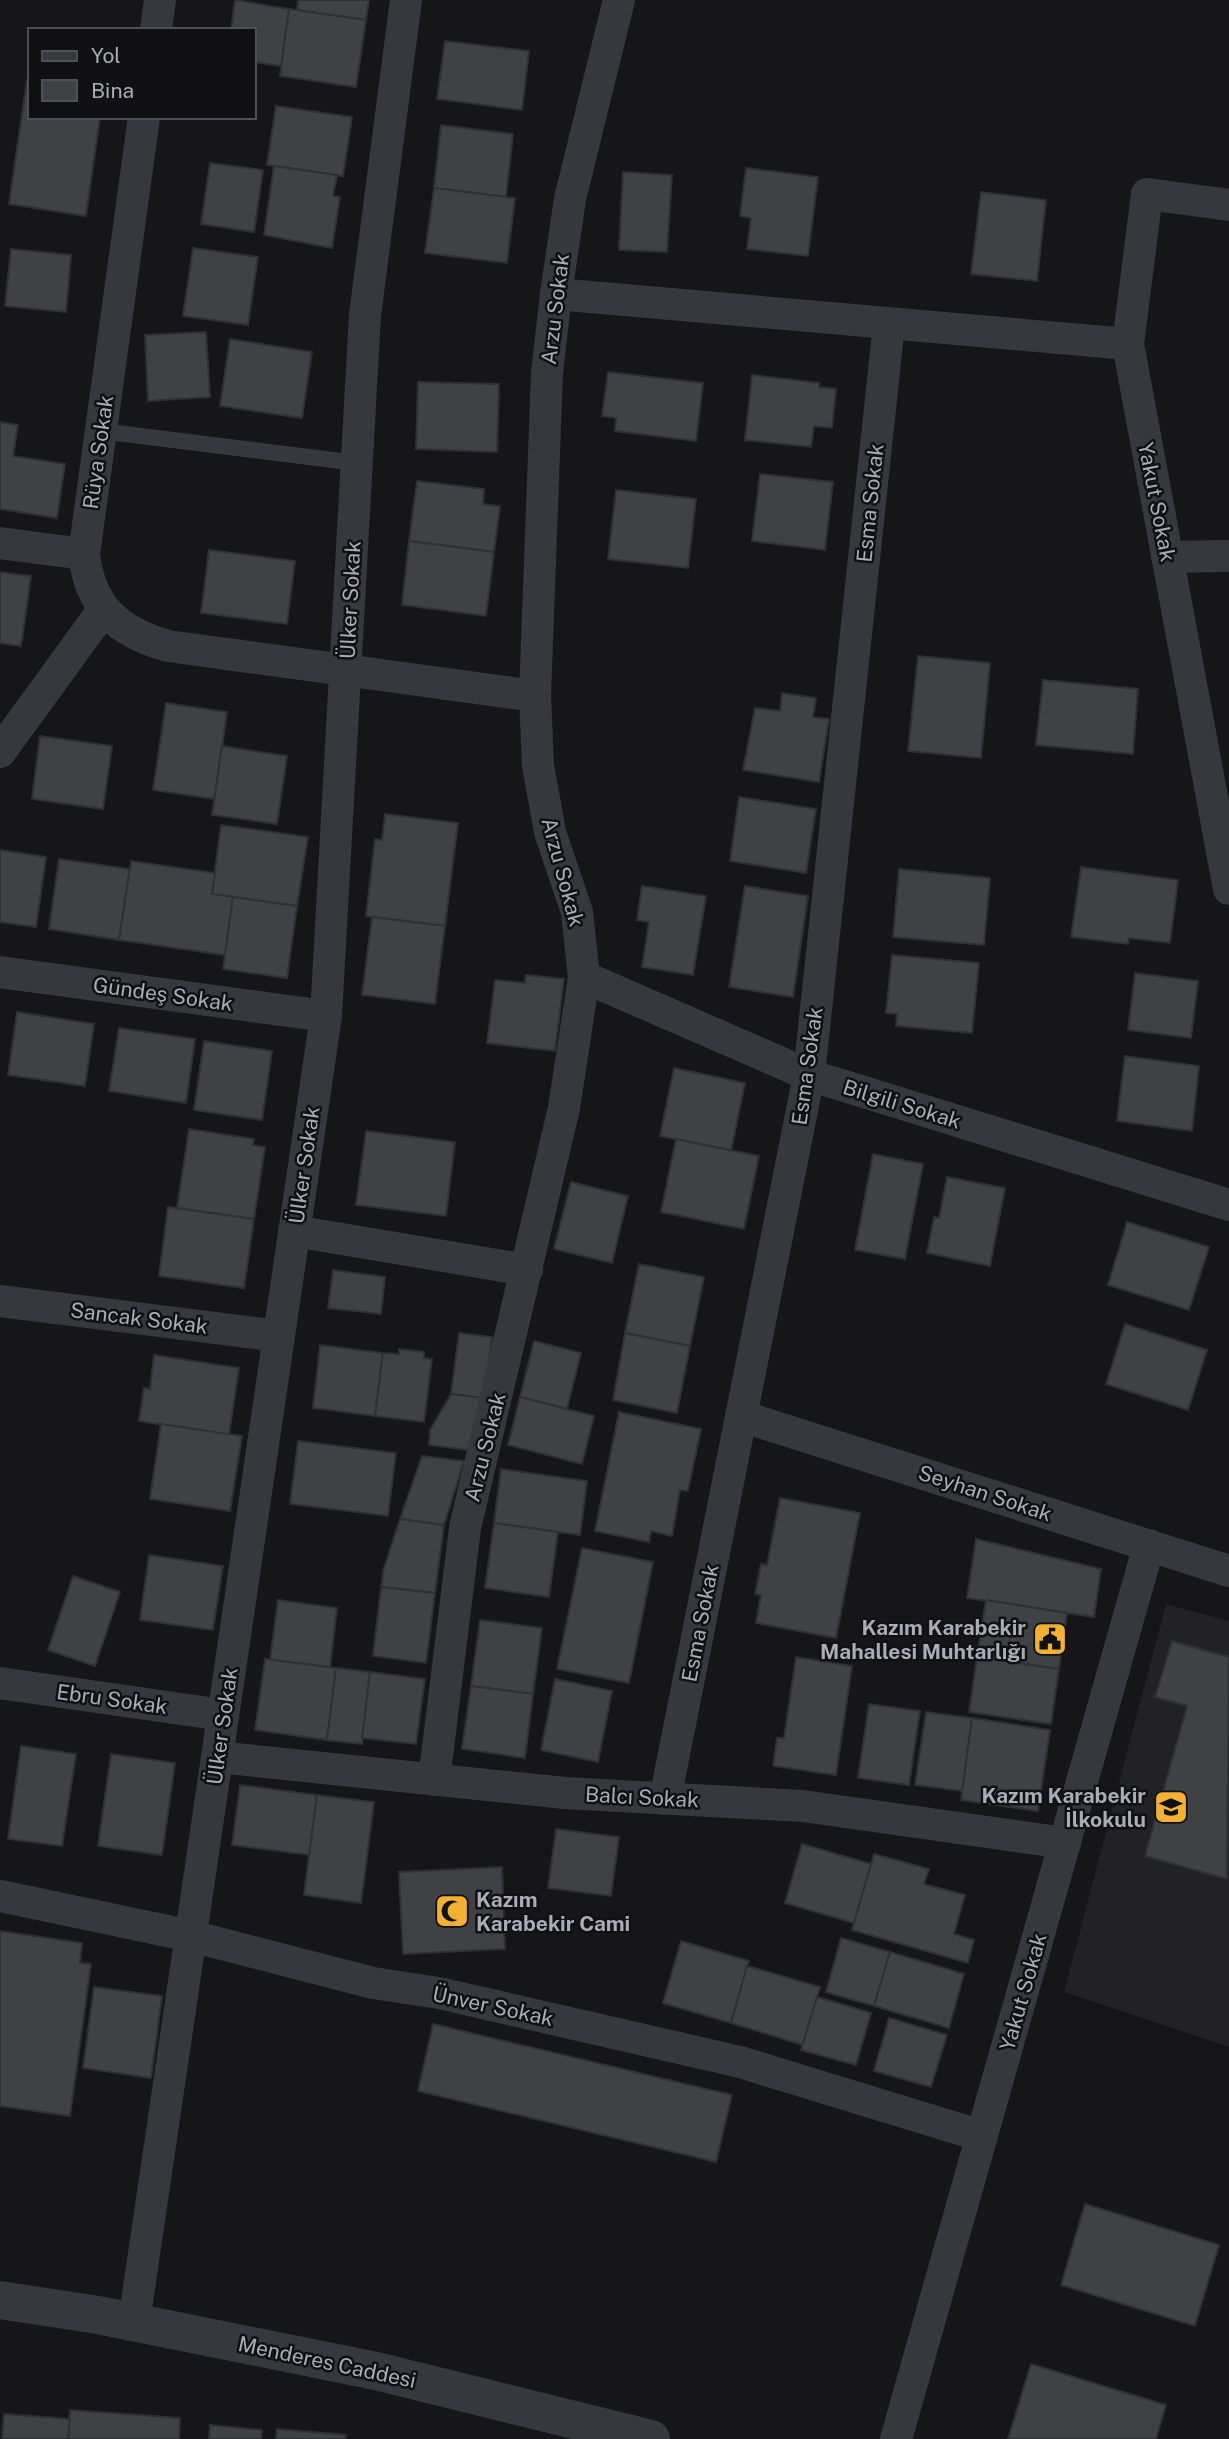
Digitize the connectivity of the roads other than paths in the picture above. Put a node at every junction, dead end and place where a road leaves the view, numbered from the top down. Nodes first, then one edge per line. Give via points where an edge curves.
1 (160, 0) edge
2 (406, 0) edge
3 (619, 0) edge
4 (156, 28) edge
5 (144, 119) edge
6 (1229, 205) edge
7 (556, 294) junction
8 (890, 324) junction
9 (1128, 344) junction
10 (101, 431) junction
11 (357, 463) junction
12 (0, 543) edge
13 (84, 554) junction
14 (1167, 556) junction
15 (1229, 556) edge
16 (104, 609) junction
17 (346, 671) junction
18 (536, 696) junction
19 (0, 752) edge
20 (1229, 889) edge
21 (0, 972) edge
22 (584, 977) junction
23 (326, 1016) junction
24 (809, 1075) junction
25 (1229, 1206) edge
26 (294, 1231) junction
27 (527, 1270) junction
28 (0, 1300) edge
29 (279, 1336) junction
30 (741, 1416) junction
31 (1149, 1545) junction
32 (1229, 1571) edge
33 (0, 1683) edge
34 (223, 1715) junction
35 (217, 1757) junction
36 (434, 1780) junction
37 (665, 1799) junction
38 (1065, 1843) junction
39 (0, 1896) edge
40 (191, 1936) junction
41 (982, 2136) junction
42 (0, 2300) edge
43 (134, 2322) junction
44 (628, 2435) edge
45 (896, 2439) edge

1 - 4 street
2 - 11 street, Ülker Sokak via 365,315
3 - 7 street, Arzu Sokak via 570,199
5 - 10 street, Rüya Sokak
6 - 9 street, Yakut Sokak via 1147,194
7 - 8 street
7 - 18 street, Arzu Sokak via 547,373
8 - 9 street
8 - 24 street, Esma Sokak
9 - 14 street, Yakut Sokak
10 - 11 lane
10 - 13 street, Rüya Sokak
11 - 17 street, Ülker Sokak
12 - 13 street
13 - 16 street, Rüya Sokak via 93,591
14 - 15 street
14 - 20 street, Yakut Sokak
16 - 17 street via 141,639 167,646
16 - 19 street
17 - 18 street
17 - 23 street, Ülker Sokak
18 - 22 street, Arzu Sokak via 538,765 550,832 577,912
21 - 23 street, Gündeş Sokak
22 - 24 street, Bilgili Sokak
22 - 27 street, Arzu Sokak via 564,1108
23 - 26 street, Ülker Sokak
24 - 25 street, Bilgili Sokak
24 - 30 street, Esma Sokak
26 - 27 street
26 - 29 street, Ülker Sokak
27 - 36 street, Arzu Sokak via 465,1528
28 - 29 street, Sancak Sokak
29 - 34 street, Ülker Sokak
30 - 31 street, Seyhan Sokak
30 - 37 street, Esma Sokak
31 - 32 street, Seyhan Sokak
31 - 38 street, Yakut Sokak
33 - 34 street, Ebru Sokak
34 - 35 street, Ülker Sokak
35 - 36 street, Balcı Sokak
35 - 40 street, Ülker Sokak
36 - 37 street, Balcı Sokak
37 - 38 street, Balcı Sokak via 803,1806
38 - 41 street, Yakut Sokak
39 - 40 street, Ünver Sokak
40 - 41 street, Ünver Sokak via 373,1983 439,1993 740,2062
40 - 43 street, Ülker Sokak
41 - 45 street, Yakut Sokak
42 - 43 street, Menderes Caddesi
43 - 44 street, Menderes Caddesi via 376,2371

